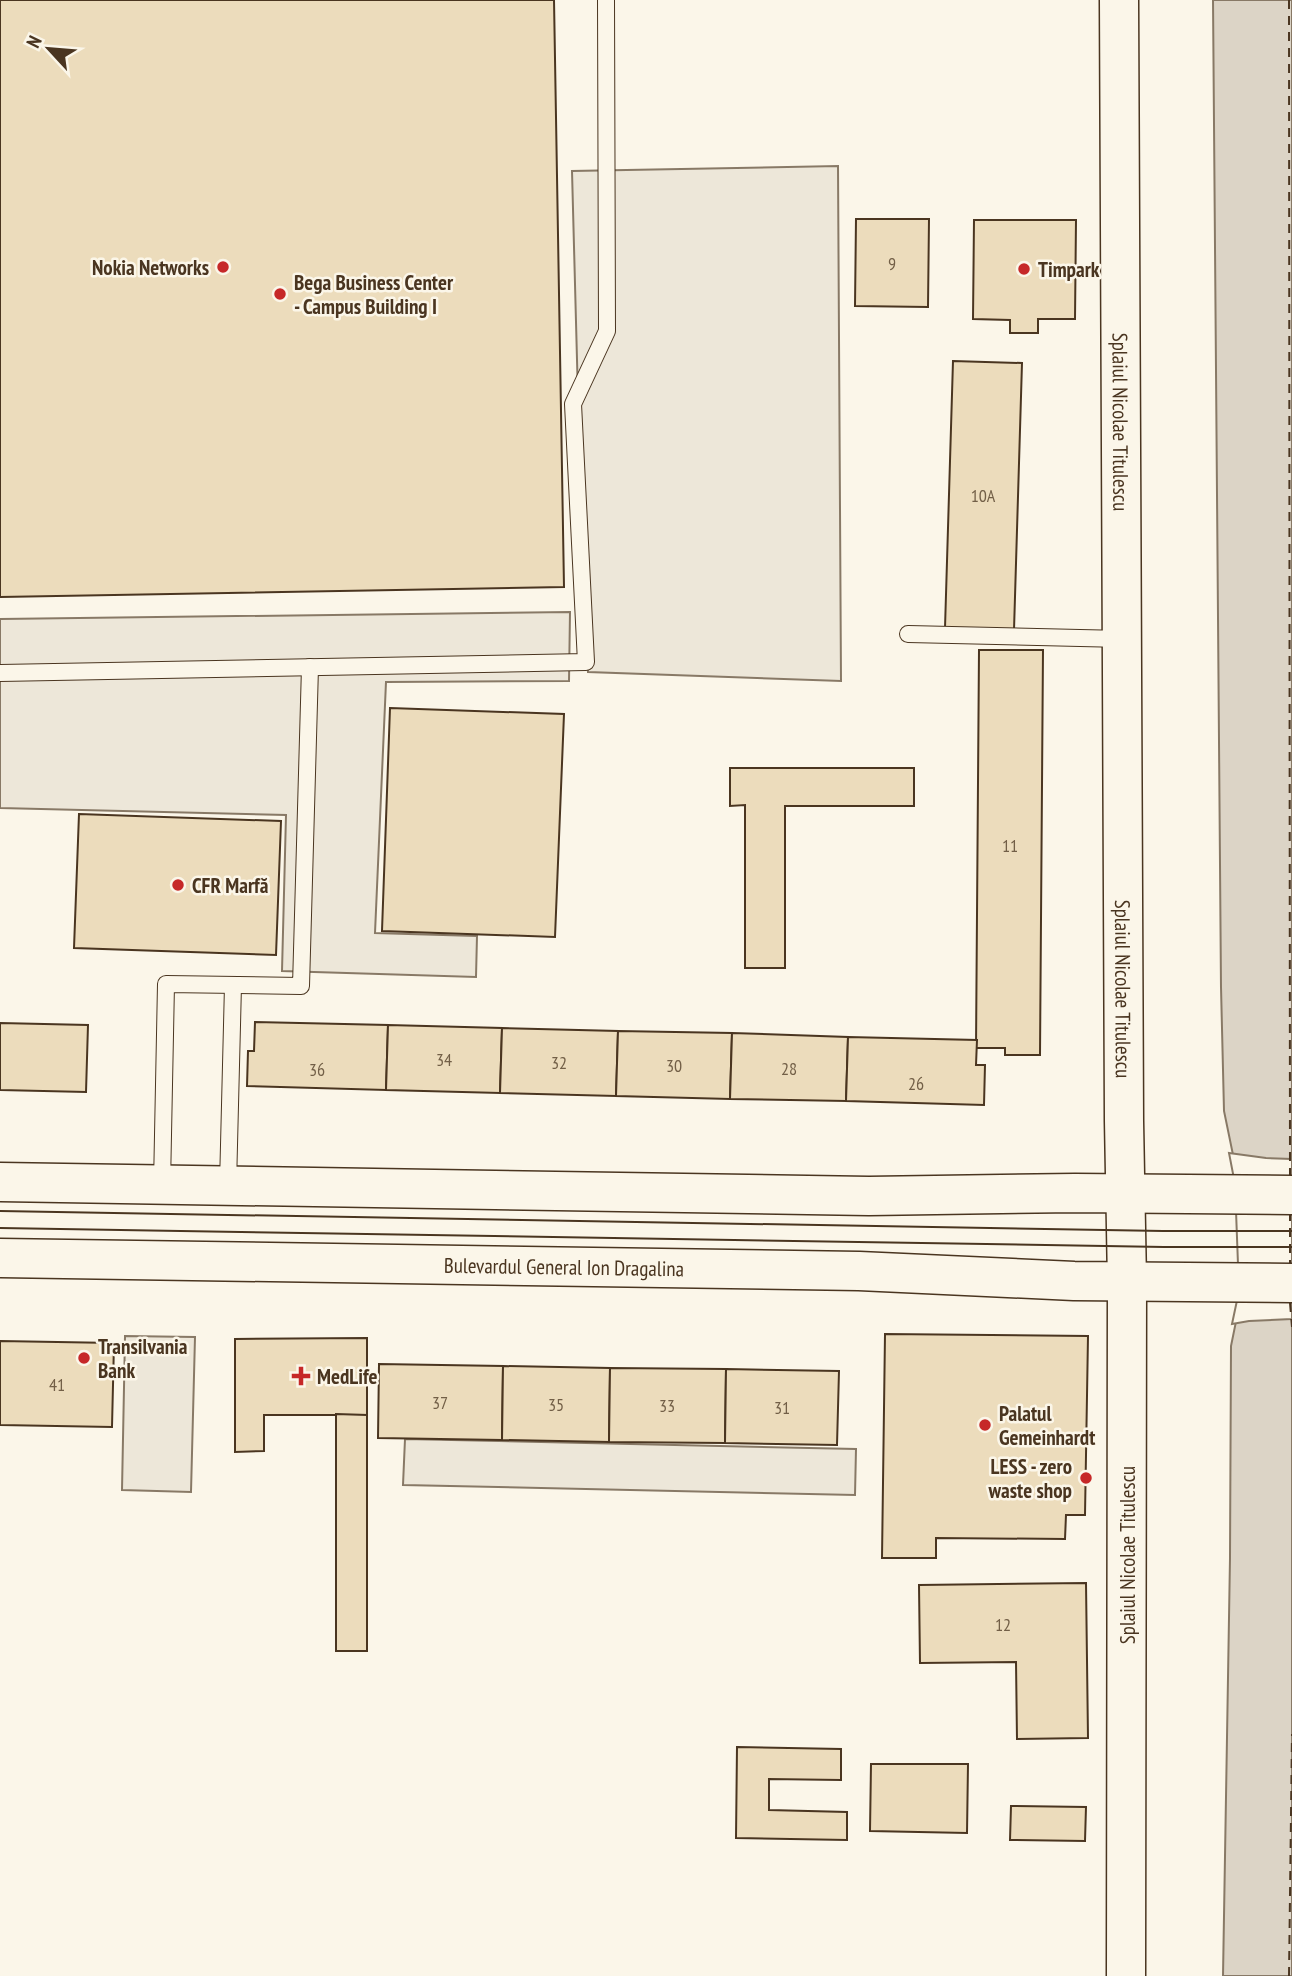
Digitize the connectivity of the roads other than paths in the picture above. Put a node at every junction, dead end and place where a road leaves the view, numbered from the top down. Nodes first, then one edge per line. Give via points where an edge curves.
1 (606, 0) edge
2 (1119, 0) edge
3 (908, 634) dead end
4 (1123, 639) junction
5 (310, 667) junction
6 (0, 673) edge
7 (233, 985) junction
8 (0, 1182) edge
9 (162, 1185) junction
10 (228, 1186) junction
11 (1144, 1194) junction
12 (1292, 1195) edge
13 (0, 1258) edge
14 (1127, 1282) junction
15 (1292, 1283) edge
16 (1126, 1976) edge

1 - 5 lane via 607,331 573,404 586,662
2 - 4 main road, Splaiul Nicolae Titulescu
3 - 4 lane
4 - 11 main road, Splaiul Nicolae Titulescu
5 - 6 lane
5 - 7 lane via 301,986
7 - 9 lane via 166,984
7 - 10 lane
8 - 9 main road
9 - 10 main road
10 - 11 main road via 869,1196
11 - 12 main road
11 - 14 main road, Splaiul Nicolae Titulescu
13 - 14 main road, Bulevardul General Ion Dragalina via 845,1270
14 - 15 main road, Bulevardul General Ion Dragalina
14 - 16 main road, Splaiul Nicolae Titulescu

